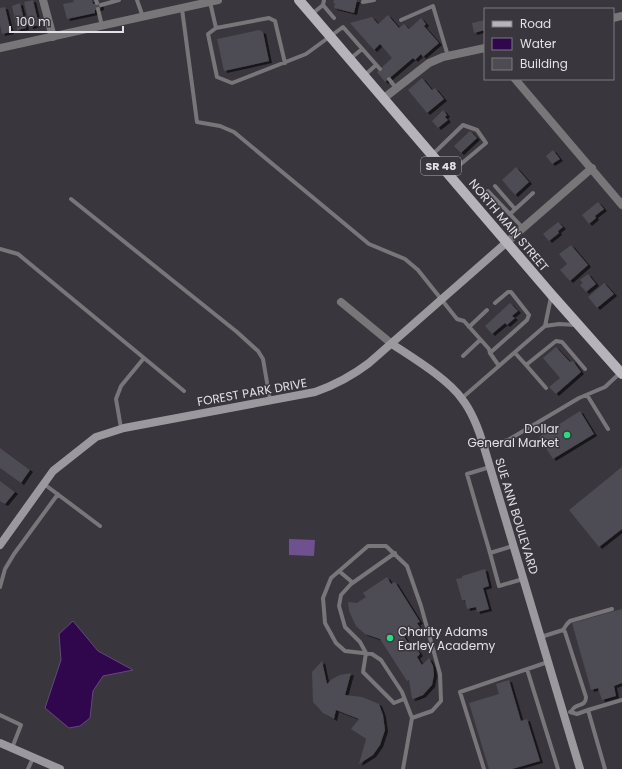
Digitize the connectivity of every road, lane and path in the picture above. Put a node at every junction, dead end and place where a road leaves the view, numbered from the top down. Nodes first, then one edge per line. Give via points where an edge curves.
1 (43, 0) edge
2 (119, 0) edge
3 (137, 0) edge
4 (299, 0) edge
5 (324, 0) edge
6 (364, 0) edge
7 (374, 0) edge
8 (214, 1) edge
9 (98, 4) edge
10 (323, 5) junction
11 (182, 9) junction
12 (311, 15) junction
13 (143, 17) junction
14 (334, 18) dead end
15 (400, 20) dead end
16 (102, 26) junction
17 (216, 28) junction
18 (52, 37) junction
19 (331, 37) junction
20 (0, 48) edge
21 (484, 48) edge
22 (362, 49) junction
23 (448, 56) junction
24 (350, 59) junction
25 (285, 62) junction
26 (376, 65) junction
27 (380, 69) dead end
28 (364, 76) junction
29 (389, 79) dead end
30 (517, 80) edge
31 (396, 88) junction
32 (384, 98) junction
33 (432, 155) junction
34 (592, 168) junction
35 (449, 174) junction
36 (495, 186) dead end
37 (488, 191) dead end
38 (533, 193) dead end
39 (71, 199) dead end
40 (622, 205) edge
41 (515, 209) junction
42 (510, 214) junction
43 (523, 228) junction
44 (507, 242) junction
45 (0, 249) edge
46 (551, 294) junction
47 (441, 300) junction
48 (341, 302) dead end
49 (495, 303) dead end
50 (487, 310) dead end
51 (579, 325) junction
52 (545, 326) junction
53 (469, 327) junction
54 (480, 340) junction
55 (392, 344) junction
56 (490, 353) junction
57 (515, 353) junction
58 (463, 356) dead end
59 (144, 358) junction
60 (526, 365) junction
61 (499, 366) junction
62 (585, 369) dead end
63 (621, 373) edge
64 (546, 388) dead end
65 (184, 391) dead end
66 (587, 395) junction
67 (462, 398) junction
68 (270, 401) junction
69 (122, 428) junction
70 (608, 429) dead end
71 (484, 447) junction
72 (490, 467) junction
73 (44, 484) junction
74 (58, 494) junction
75 (100, 526) dead end
76 (0, 545) edge
77 (513, 546) junction
78 (395, 553) junction
79 (490, 553) junction
80 (339, 571) junction
81 (2, 574) edge
82 (524, 579) junction
83 (352, 582) junction
84 (0, 586) edge
85 (612, 609) dead end
86 (563, 630) junction
87 (540, 636) junction
88 (366, 653) junction
89 (548, 662) junction
90 (527, 670) junction
91 (404, 699) junction
92 (622, 700) edge
93 (588, 710) junction
94 (567, 713) junction
95 (0, 715) edge
96 (412, 718) junction
97 (0, 743) edge
98 (12, 748) junction
99 (33, 757) junction
100 (28, 769) edge
101 (60, 769) edge
102 (403, 769) edge
103 (484, 769) edge
104 (558, 769) edge
105 (579, 769) edge
106 (605, 769) edge

1 - 18 street
2 - 9 lane
3 - 13 lane
4 - 12 main road, NORTH MAIN STREET / SR 48
5 - 10 lane
6 - 7 lane via 363,2
8 - 11 street
8 - 17 lane
9 - 16 lane
10 - 12 lane
10 - 14 lane
11 - 13 street
11 - 47 lane via 197,122 220,126 234,132 369,244 405,259 418,270
12 - 19 main road, NORTH MAIN STREET / SR 48
13 - 16 street
15 - 23 lane via 433,6
16 - 18 street
17 - 25 lane via 269,18 275,21
17 - 25 lane via 208,34 217,77 232,83
18 - 20 street
19 - 22 lane via 343,27
19 - 24 main road, NORTH MAIN STREET / SR 48
19 - 25 lane via 306,54
21 - 23 street
22 - 24 lane
22 - 26 lane
23 - 31 street via 424,67
24 - 28 main road, NORTH MAIN STREET / SR 48
26 - 27 lane
26 - 28 lane
28 - 32 main road, NORTH MAIN STREET / SR 48
29 - 31 lane
30 - 34 street
31 - 32 street
32 - 33 main road, NORTH MAIN STREET / SR 48
33 - 35 main road, NORTH MAIN STREET / SR 48
33 - 35 lane via 463,125 477,130 486,143
34 - 40 street
34 - 43 street
35 - 44 main road, NORTH MAIN STREET / SR 48
36 - 41 lane
37 - 42 lane
38 - 41 lane
39 - 68 lane via 258,351 263,359
41 - 42 lane
42 - 43 lane
43 - 44 street
44 - 46 main road, NORTH MAIN STREET / SR 48
44 - 47 street, FOREST PARK DRIVE
45 - 59 lane via 18,254
46 - 51 main road, NORTH MAIN STREET / SR 48
46 - 52 lane
47 - 53 lane via 457,319 464,321
47 - 55 street, FOREST PARK DRIVE
48 - 55 street, SUE ANN BOULEVARD
49 - 56 lane via 511,292 529,314 527,320
50 - 53 lane
51 - 52 lane
51 - 63 main road, NORTH MAIN STREET / SR 48
52 - 57 lane
53 - 54 lane
54 - 56 lane
54 - 58 lane
55 - 67 street, SUE ANN BOULEVARD via 433,372
55 - 68 street, FOREST PARK DRIVE via 353,376 333,386
56 - 61 lane
57 - 60 lane
57 - 61 lane
59 - 65 lane
59 - 69 lane via 121,386 116,399
60 - 62 lane via 559,341
60 - 64 lane
61 - 67 lane
63 - 66 lane via 605,387
66 - 70 lane
66 - 71 lane via 508,440
67 - 71 street, SUE ANN BOULEVARD via 475,421
68 - 69 street, FOREST PARK DRIVE
69 - 73 street, FOREST PARK DRIVE via 96,438 53,471
71 - 72 street, SUE ANN BOULEVARD
72 - 77 street, SUE ANN BOULEVARD
72 - 79 lane via 467,474
73 - 74 lane
73 - 76 street, FOREST PARK DRIVE
74 - 75 lane
74 - 81 lane
77 - 79 lane
77 - 82 street, SUE ANN BOULEVARD
78 - 80 lane via 386,546 368,546
78 - 83 lane
78 - 96 lane via 406,566 421,606 440,674 442,692 441,701 432,711
79 - 82 lane via 499,586
80 - 83 lane
80 - 88 lane via 331,578 322,598 325,623 336,643 345,651
81 - 84 lane
82 - 87 street, SUE ANN BOULEVARD
83 - 88 lane via 341,596 339,606 346,627
85 - 86 lane via 570,621
86 - 87 lane
86 - 94 lane via 586,697 583,704
87 - 89 street, SUE ANN BOULEVARD
88 - 91 lane via 381,660
88 - 91 lane via 363,672 394,703
89 - 90 lane
89 - 94 street, SUE ANN BOULEVARD
90 - 103 lane via 460,692
90 - 104 lane
91 - 96 lane
92 - 93 lane
93 - 94 lane via 577,714
93 - 106 lane
94 - 105 street, SUE ANN BOULEVARD
95 - 98 lane via 21,725
96 - 102 lane
97 - 98 street
98 - 99 street
99 - 100 lane
99 - 101 street

